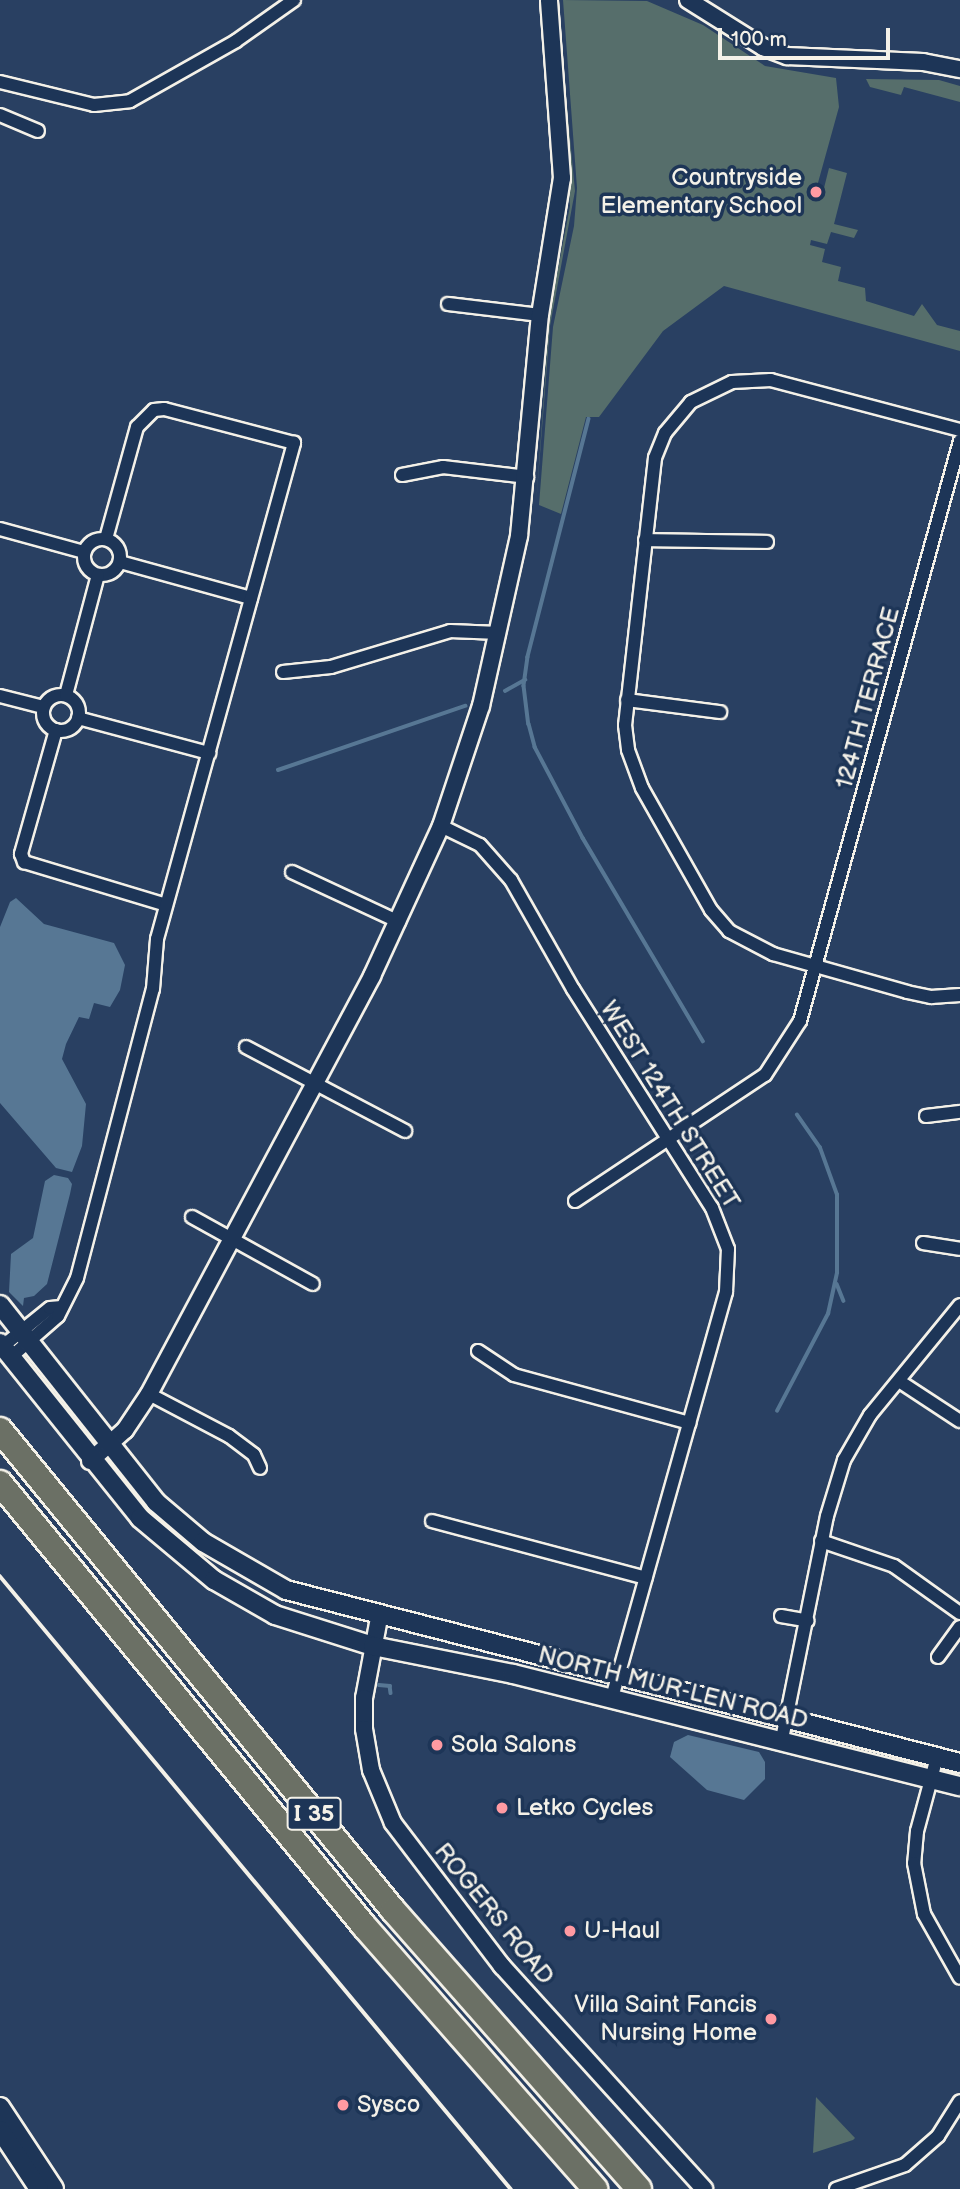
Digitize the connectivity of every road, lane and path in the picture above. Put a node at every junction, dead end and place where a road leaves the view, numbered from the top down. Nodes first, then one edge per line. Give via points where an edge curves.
1 (295, 0) edge
2 (549, 0) edge
3 (688, 0) edge
4 (960, 69) edge
5 (0, 82) edge
6 (0, 115) edge
7 (38, 131) dead end
8 (448, 304) dead end
9 (540, 315) junction
10 (960, 430) edge
11 (960, 441) edge
12 (402, 475) dead end
13 (527, 477) junction
14 (0, 529) edge
15 (106, 539) junction
16 (645, 540) junction
17 (767, 542) dead end
18 (84, 552) junction
19 (120, 562) junction
20 (98, 575) junction
21 (251, 598) junction
22 (499, 633) junction
23 (283, 672) dead end
24 (66, 695) junction
25 (0, 696) edge
26 (627, 700) junction
27 (43, 708) junction
28 (720, 712) dead end
29 (78, 718) junction
30 (56, 730) junction
31 (209, 752) junction
32 (441, 826) junction
33 (292, 872) dead end
34 (166, 905) junction
35 (399, 922) junction
36 (816, 966) junction
37 (960, 995) edge
38 (246, 1048) dead end
39 (315, 1084) junction
40 (960, 1112) edge
41 (926, 1116) dead end
42 (405, 1132) dead end
43 (669, 1140) junction
44 (575, 1201) dead end
45 (192, 1217) dead end
46 (231, 1241) junction
47 (923, 1243) dead end
48 (960, 1250) edge
49 (313, 1284) dead end
50 (0, 1305) edge
51 (960, 1305) edge
52 (24, 1337) junction
53 (4, 1349) edge
54 (478, 1350) dead end
55 (899, 1381) junction
56 (149, 1394) junction
57 (960, 1421) edge
58 (690, 1423) junction
59 (0, 1430) edge
60 (108, 1446) junction
61 (90, 1461) junction
62 (260, 1468) dead end
63 (0, 1483) edge
64 (432, 1521) dead end
65 (821, 1541) junction
66 (646, 1578) junction
67 (960, 1613) edge
68 (780, 1616) dead end
69 (379, 1618) junction
70 (808, 1621) junction
71 (960, 1627) edge
72 (373, 1646) junction
73 (938, 1657) dead end
74 (618, 1676) junction
75 (612, 1697) junction
76 (788, 1718) junction
77 (782, 1739) junction
78 (937, 1757) junction
79 (960, 1763) edge
80 (932, 1779) junction
81 (960, 1786) edge
82 (960, 1978) edge
83 (960, 2101) edge
84 (0, 2107) edge
85 (0, 2130) edge
86 (49, 2189) edge
87 (595, 2189) edge
88 (639, 2189) edge
89 (704, 2189) edge
90 (836, 2189) edge

1 - 5 street via 236,41 130,101 94,105
2 - 9 street via 562,178
3 - 4 street via 763,47 787,56 923,62
6 - 7 street
8 - 9 street
9 - 13 street
10 - 16 street via 771,380 719,386 691,402 665,433 655,458
11 - 36 street, 124TH TERRACE
12 - 13 street via 443,467
13 - 22 street
14 - 18 street
15 - 18 street via 94,541
15 - 19 street via 119,550
15 - 21 street via 137,427 154,410 294,443
16 - 17 street
16 - 26 street
18 - 20 street via 86,567
19 - 20 street via 109,575
19 - 21 street
20 - 24 street
21 - 31 street
22 - 23 street via 450,631 331,667
22 - 32 street via 481,706
24 - 27 street via 55,695
24 - 29 street via 77,704
25 - 27 street
26 - 28 street
26 - 36 street via 626,738 634,771 711,909 729,931 752,947
27 - 30 street via 46,724
29 - 30 street via 67,730
29 - 31 street
30 - 34 street via 21,854 24,862
31 - 34 street
32 - 35 street
32 - 43 street, WEST 124TH STREET via 480,845 511,880
33 - 35 street
34 - 52 street via 157,939 153,989 76,1278 58,1316
35 - 39 street
36 - 37 street via 931,997
36 - 43 street, 124TH TERRACE via 800,1021 776,1062 746,1090
38 - 39 street
39 - 42 street
39 - 46 street
40 - 41 street
43 - 44 street, 124TH TERRACE
43 - 58 street, WEST 124TH STREET via 719,1222 729,1264 726,1292
45 - 46 street
46 - 49 street
46 - 56 street
47 - 48 street
50 - 52 main road, NORTH MUR-LEN ROAD
51 - 55 street
52 - 53 street
52 - 60 main road, NORTH MUR-LEN ROAD
53 - 61 main road, NORTH MUR-LEN ROAD
54 - 58 street via 514,1376
55 - 57 street
55 - 65 street via 870,1415 847,1453
56 - 60 street
56 - 62 street via 229,1436 254,1455
58 - 66 street, WEST 124TH STREET
59 - 88 highway, I 35 via 393,1910
60 - 61 street
60 - 69 main road, NORTH MUR-LEN ROAD via 179,1523 231,1561 286,1590
61 - 72 main road, NORTH MUR-LEN ROAD via 140,1518 214,1580 275,1615
63 - 87 highway, I 35 via 374,1937
64 - 66 street
65 - 67 street via 894,1566
65 - 70 street
66 - 74 street, WEST 124TH STREET
68 - 70 street
69 - 72 street, ROGERS ROAD
69 - 74 main road, NORTH MUR-LEN ROAD
70 - 76 street
71 - 73 street
72 - 75 main road, NORTH MUR-LEN ROAD
72 - 89 street, ROGERS ROAD via 364,1729 371,1770 393,1824 502,1966
74 - 75 street, WEST 124TH STREET
74 - 76 main road, NORTH MUR-LEN ROAD
75 - 77 main road, NORTH MUR-LEN ROAD
76 - 77 street
76 - 78 main road, NORTH MUR-LEN ROAD
77 - 80 main road, NORTH MUR-LEN ROAD
78 - 79 main road, NORTH MUR-LEN ROAD
78 - 80 street
80 - 81 main road, NORTH MUR-LEN ROAD
80 - 82 street via 916,1839 916,1884 931,1928
83 - 90 street via 938,2136 915,2157 876,2178
84 - 86 main road
85 - 86 main road

